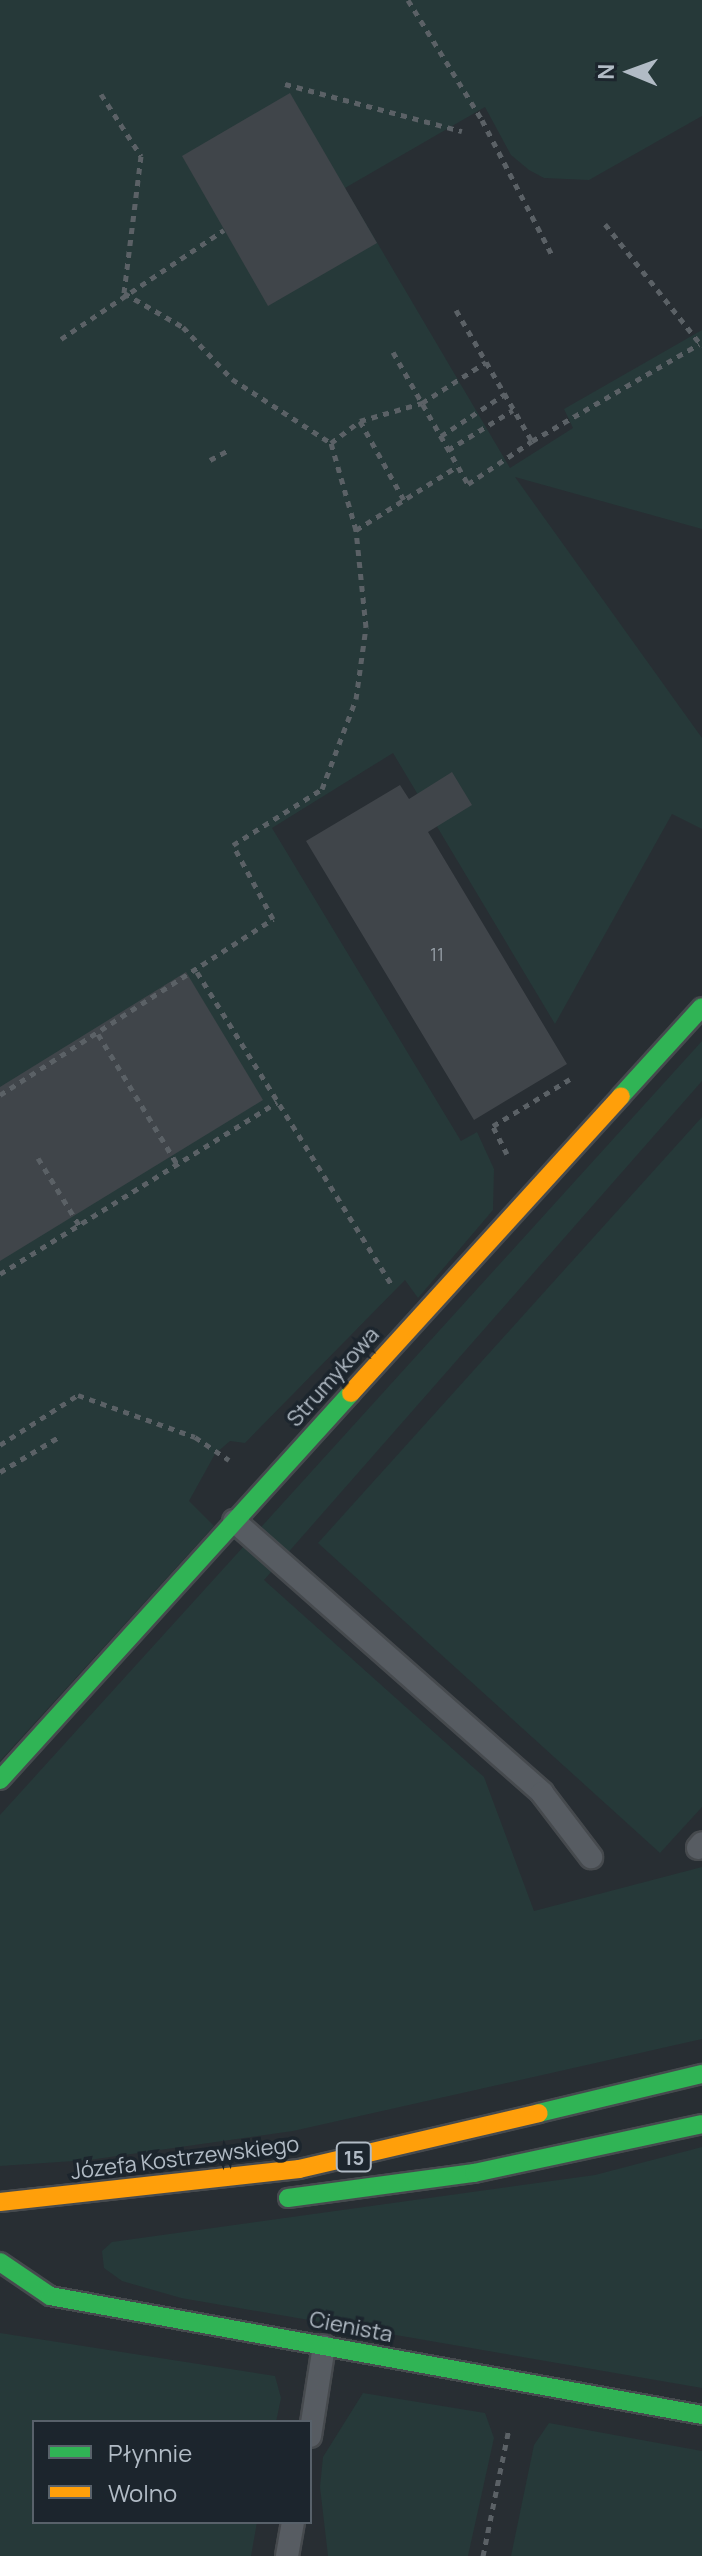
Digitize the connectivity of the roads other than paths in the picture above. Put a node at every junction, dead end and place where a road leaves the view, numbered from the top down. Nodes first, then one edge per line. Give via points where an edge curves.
1 (702, 1007) edge
2 (234, 1521) junction
3 (0, 1780) edge
4 (591, 1857) dead end
5 (702, 2074) edge
6 (702, 2124) edge
7 (0, 2202) edge
8 (260, 2202) dead end
9 (0, 2262) edge
10 (324, 2346) junction
11 (702, 2415) edge
12 (312, 2423) edge
13 (293, 2524) edge
14 (287, 2556) edge

1 - 2 street, Strumykowa
2 - 3 street, Strumykowa
2 - 4 lane via 542,1793
5 - 7 street, Józefa Kostrzewskiego / 15 via 299,2169
6 - 8 street, 15 via 489,2170
9 - 10 street, Cienista via 50,2296
10 - 11 street, Cienista
10 - 12 lane
13 - 14 lane

